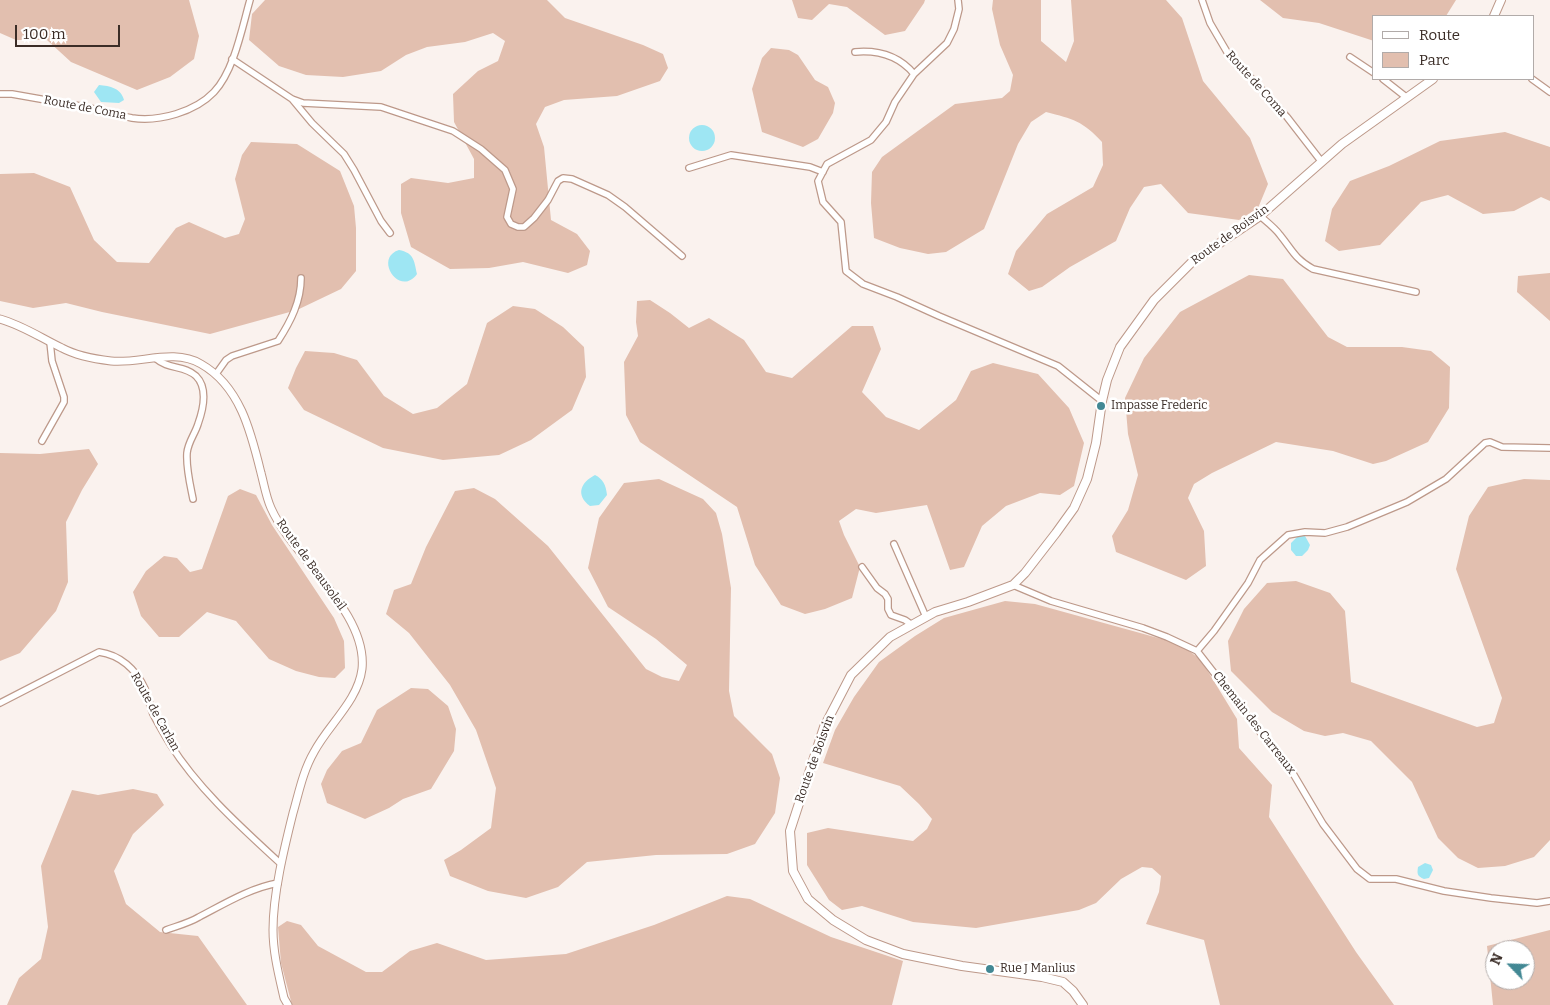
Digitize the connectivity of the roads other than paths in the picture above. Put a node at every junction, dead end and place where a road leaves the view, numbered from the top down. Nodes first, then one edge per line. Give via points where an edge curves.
1 (250, 0) edge
2 (958, 0) edge
3 (1202, 0) edge
4 (1501, 0) edge
5 (1494, 15) edge
6 (855, 52) dead end
7 (1350, 57) dead end
8 (232, 59) junction
9 (1372, 71) edge
10 (914, 74) junction
11 (1384, 80) edge
12 (1431, 80) edge
13 (1533, 80) edge
14 (1550, 92) edge
15 (0, 94) edge
16 (1406, 98) junction
17 (292, 99) junction
18 (1321, 161) junction
19 (689, 168) dead end
20 (823, 172) junction
21 (1260, 216) junction
22 (390, 233) dead end
23 (682, 256) dead end
24 (302, 278) dead end
25 (1416, 292) dead end
26 (0, 319) edge
27 (50, 342) junction
28 (155, 358) junction
29 (216, 374) junction
30 (1102, 401) junction
31 (42, 441) dead end
32 (1550, 448) edge
33 (193, 499) dead end
34 (894, 544) dead end
35 (862, 567) dead end
36 (1013, 585) junction
37 (926, 617) junction
38 (912, 625) junction
39 (1197, 651) junction
40 (0, 704) edge
41 (281, 864) junction
42 (278, 884) junction
43 (1550, 901) edge
44 (166, 930) dead end
45 (288, 1005) edge
46 (1082, 1005) edge

1 - 8 street, Route de Coma
2 - 10 street via 954,30 947,43
3 - 18 street, Route de Coma via 1210,23 1227,52
4 - 5 main road
6 - 10 street via 887,55 908,66
7 - 9 street
8 - 15 street, Route de Coma via 214,92 180,113 160,117 134,118
8 - 17 street
10 - 20 street via 894,102 886,122 871,140 828,164
11 - 16 street
12 - 16 main road, Route de Boisvin
13 - 14 street
16 - 18 main road, Route de Boisvin
17 - 22 street via 344,154
17 - 23 street via 381,107 452,131 481,149 505,170 513,189 507,217 518,227 524,227 534,218 558,181 572,179 608,196
18 - 21 main road, Route de Boisvin
19 - 20 street via 731,155
20 - 30 street via 818,181 823,202 841,222 846,271 863,284 1058,366
21 - 25 street via 1280,235 1292,254 1313,269
21 - 30 main road, Route de Boisvin via 1192,261 1154,300 1120,347
24 - 29 street via 293,314 278,341 232,356
26 - 27 street, Route de Beausoleil via 13,322
27 - 28 street, Route de Beausoleil via 85,357 112,361
27 - 31 street via 64,402
28 - 29 street, Route de Beausoleil via 188,358
28 - 33 street via 164,365 190,372 202,383 201,414 187,454
29 - 41 street, Route de Beausoleil via 235,398 251,432 270,507 282,529 352,624 361,653 362,670 352,697 319,742 303,774
30 - 36 main road, Route de Boisvin via 1087,479 1074,508
32 - 39 street via 1502,447 1485,443 1446,479 1407,502 1347,527 1325,533 1288,535 1260,560 1248,583
34 - 37 street
35 - 38 street via 885,594 891,615
36 - 37 main road, Route de Boisvin
36 - 39 street, Chemain des Carreaux via 1052,601 1143,628
37 - 38 main road, Route de Boisvin
38 - 46 main road, Route de Boisvin via 890,637 851,675 824,727 790,831 793,871 808,899 833,920 866,940 903,954 1063,982
39 - 43 street, Chemain des Carreaux via 1288,764 1323,824 1357,869 1370,879 1396,879 1491,898 1537,903
40 - 41 street, Route de Carlan via 99,652 120,658 144,687 153,714 170,745 200,784
41 - 42 street, Route de Beausoleil
42 - 44 street via 263,886
42 - 45 street, Route de Beausoleil via 274,953

